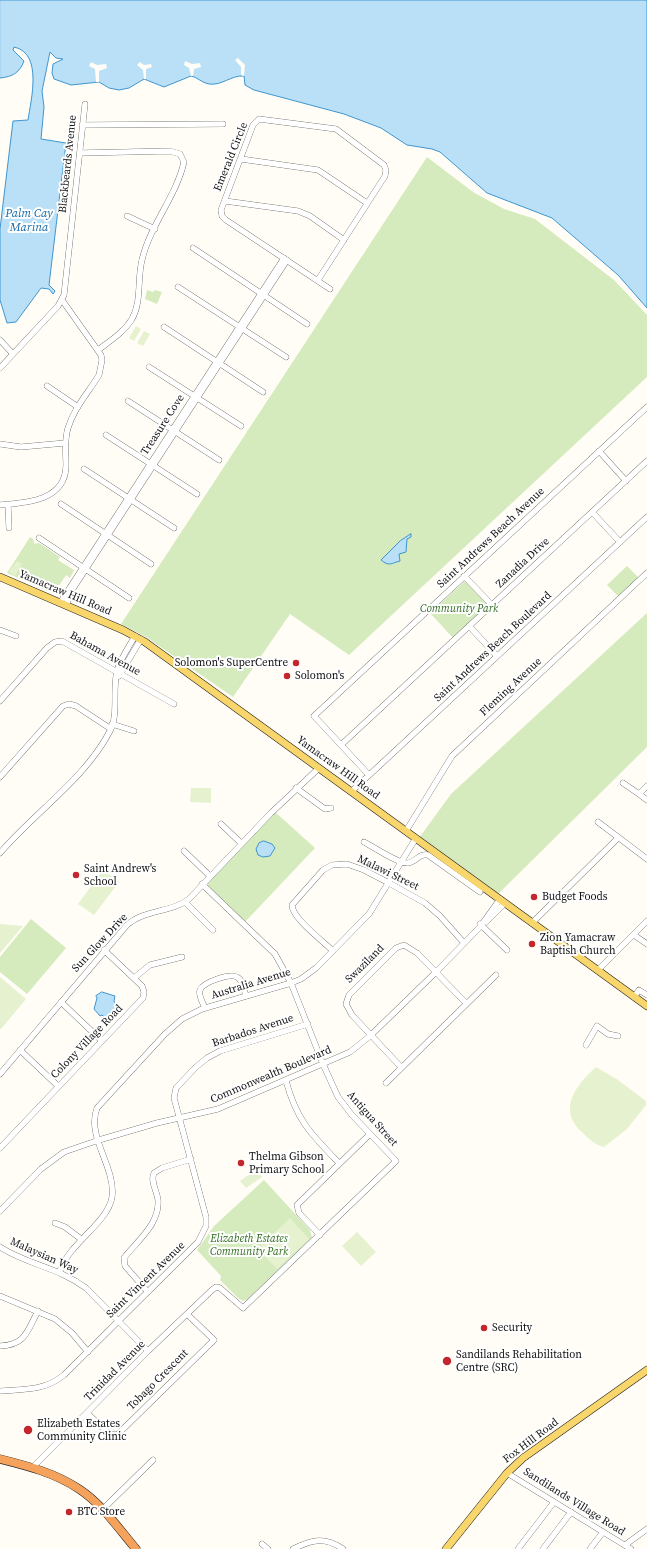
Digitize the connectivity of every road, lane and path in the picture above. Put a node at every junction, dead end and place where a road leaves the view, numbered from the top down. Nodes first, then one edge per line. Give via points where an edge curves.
1 (84, 104) dead end
2 (223, 124) dead end
3 (82, 125) junction
4 (80, 153) junction
5 (241, 159) junction
6 (225, 201) junction
7 (367, 203) junction
8 (127, 216) dead end
9 (155, 229) junction
10 (344, 240) junction
11 (193, 248) dead end
12 (286, 259) junction
13 (318, 280) junction
14 (178, 287) dead end
15 (330, 289) dead end
16 (263, 294) junction
17 (62, 300) junction
18 (308, 324) dead end
19 (164, 326) dead end
20 (241, 328) junction
21 (0, 340) edge
22 (98, 350) junction
23 (13, 354) junction
24 (286, 357) dead end
25 (218, 362) junction
26 (149, 367) dead end
27 (0, 368) edge
28 (47, 386) dead end
29 (263, 392) dead end
30 (196, 397) junction
31 (128, 401) dead end
32 (78, 406) junction
33 (647, 407) edge
34 (241, 426) dead end
35 (174, 431) junction
36 (106, 435) dead end
37 (65, 443) junction
38 (0, 444) edge
39 (599, 451) junction
40 (219, 460) dead end
41 (647, 461) edge
42 (152, 465) junction
43 (84, 469) dead end
44 (626, 480) junction
45 (196, 494) dead end
46 (129, 499) junction
47 (8, 504) junction
48 (61, 504) dead end
49 (0, 505) edge
50 (592, 512) junction
51 (647, 517) edge
52 (9, 528) dead end
53 (174, 528) dead end
54 (106, 534) junction
55 (39, 538) dead end
56 (620, 542) junction
57 (151, 564) dead end
58 (84, 568) junction
59 (647, 573) edge
60 (464, 576) junction
61 (0, 577) edge
62 (129, 598) dead end
63 (63, 604) junction
64 (492, 606) junction
65 (469, 626) junction
66 (0, 630) edge
67 (16, 636) dead end
68 (138, 638) junction
69 (497, 656) junction
70 (118, 673) junction
71 (0, 702) edge
72 (174, 704) dead end
73 (112, 727) junction
74 (134, 731) dead end
75 (342, 745) junction
76 (319, 768) junction
77 (369, 775) junction
78 (0, 777) edge
79 (623, 783) dead end
80 (647, 786) edge
81 (296, 788) junction
82 (352, 791) junction
83 (639, 794) junction
84 (647, 800) edge
85 (331, 808) dead end
86 (598, 822) dead end
87 (221, 824) dead end
88 (406, 831) junction
89 (416, 838) junction
90 (618, 838) junction
91 (364, 842) dead end
92 (241, 843) junction
93 (184, 851) dead end
94 (0, 853) edge
95 (647, 859) edge
96 (402, 862) junction
97 (210, 876) junction
98 (389, 883) junction
99 (202, 884) junction
100 (480, 892) dead end
101 (502, 901) junction
102 (185, 902) junction
103 (647, 921) edge
104 (532, 923) junction
105 (481, 926) junction
106 (212, 930) dead end
107 (634, 934) junction
108 (464, 943) junction
109 (647, 944) edge
110 (104, 950) junction
111 (507, 950) dead end
112 (333, 951) junction
113 (182, 958) dead end
114 (598, 970) junction
115 (435, 972) junction
116 (496, 975) dead end
117 (134, 978) junction
118 (291, 983) junction
119 (647, 995) edge
120 (246, 996) junction
121 (634, 997) junction
122 (61, 1002) junction
123 (466, 1003) junction
124 (647, 1006) edge
125 (205, 1008) junction
126 (308, 1024) junction
127 (370, 1036) junction
128 (618, 1036) dead end
129 (102, 1041) junction
130 (586, 1045) dead end
131 (20, 1050) junction
132 (323, 1064) junction
133 (401, 1067) junction
134 (0, 1074) edge
135 (286, 1081) junction
136 (386, 1083) dead end
137 (58, 1086) junction
138 (179, 1119) junction
139 (370, 1134) junction
140 (99, 1140) junction
141 (0, 1148) edge
142 (191, 1159) junction
143 (339, 1163) junction
144 (0, 1211) edge
145 (55, 1223) dead end
146 (320, 1235) junction
147 (81, 1239) junction
148 (0, 1247) edge
149 (60, 1271) junction
150 (148, 1292) junction
151 (0, 1296) edge
152 (38, 1311) junction
153 (187, 1314) junction
154 (118, 1321) junction
155 (0, 1346) edge
156 (148, 1351) junction
157 (88, 1352) junction
158 (647, 1370) edge
159 (0, 1391) edge
160 (87, 1413) junction
161 (0, 1459) edge
162 (153, 1460) dead end
163 (34, 1467) junction
164 (507, 1473) junction
165 (554, 1502) junction
166 (102, 1510) junction
167 (571, 1512) junction
168 (647, 1529) edge
169 (603, 1532) junction
170 (262, 1544) dead end
171 (624, 1545) junction
172 (136, 1549) edge
173 (268, 1549) edge
174 (293, 1549) edge
175 (343, 1549) edge
176 (446, 1549) edge
177 (518, 1549) edge
178 (543, 1549) edge
179 (590, 1549) edge
180 (631, 1549) edge

1 - 3 street, Blackbeards Avenue
2 - 3 street
3 - 4 street, Blackbeards Avenue
4 - 9 street via 170,151 182,156 182,168 168,205
4 - 17 street, Blackbeards Avenue
5 - 6 street, Emerald Circle
5 - 7 street via 318,170
5 - 7 street, Emerald Circle via 254,125 259,119 336,129 384,165 385,176
6 - 10 street via 298,211 310,216
6 - 12 street, Emerald Circle via 221,210 222,216
7 - 10 street, Emerald Circle
8 - 9 street
9 - 22 street via 142,259 134,314 121,332
10 - 13 street, Emerald Circle
11 - 16 street
12 - 13 street, Emerald Circle
12 - 16 street, Treasure Cove
13 - 15 street, Emerald Circle
14 - 20 street
16 - 18 street
16 - 20 street, Treasure Cove
17 - 22 street
17 - 23 street
19 - 25 street
20 - 24 street
20 - 25 street, Treasure Cove
21 - 23 street
22 - 32 street via 102,360 99,375
23 - 27 street
25 - 29 street
25 - 30 street, Treasure Cove
26 - 30 street
28 - 32 street
30 - 34 street
30 - 35 street, Treasure Cove
31 - 35 street
32 - 37 street via 70,422
33 - 39 street, Saint Andrews Beach Avenue
35 - 40 street
35 - 42 street, Treasure Cove
36 - 42 street
37 - 38 street via 21,447
37 - 47 street via 66,466 58,487 47,497
39 - 44 street
39 - 60 street, Saint Andrews Beach Avenue
41 - 44 street, Zanadia Drive
42 - 45 street
42 - 46 street, Treasure Cove
43 - 46 street
44 - 50 street, Zanadia Drive
46 - 53 street
46 - 54 street, Treasure Cove
47 - 49 street
47 - 52 street
48 - 54 street
50 - 56 street
50 - 64 street, Zanadia Drive
51 - 56 street, Saint Andrews Beach Boulevard
54 - 57 street
54 - 58 street, Treasure Cove
55 - 58 street
56 - 69 street, Saint Andrews Beach Boulevard
58 - 62 street
58 - 63 street, Treasure Cove
59 - 88 street, Fleming Avenue via 452,756
60 - 64 street
60 - 75 street, Saint Andrews Beach Avenue via 314,716
61 - 63 main road, Yamacraw Hill Road
63 - 68 main road, Yamacraw Hill Road
64 - 65 street, Zanadia Drive
65 - 69 street
65 - 75 street, Zanadia Drive
66 - 67 street
68 - 70 street
68 - 76 main road, Yamacraw Hill Road
69 - 77 street, Saint Andrews Beach Boulevard
70 - 71 street, Bahama Avenue via 65,641 58,641 47,648
70 - 72 street, Bahama Avenue
70 - 73 street
73 - 74 street
73 - 78 street via 76,706 63,706
73 - 94 street via 86,766
75 - 77 street
76 - 81 street, Sun Glow Drive
76 - 82 main road, Yamacraw Hill Road
77 - 82 street, Saint Andrews Beach Boulevard
79 - 83 street
80 - 83 street
81 - 85 street via 325,808
81 - 92 street, Sun Glow Drive
82 - 88 main road, Yamacraw Hill Road
83 - 84 street
86 - 90 street
87 - 92 street
88 - 89 main road, Yamacraw Hill Road
89 - 96 street, Australia Avenue
89 - 101 main road, Yamacraw Hill Road
90 - 95 street
90 - 104 street
91 - 96 street
92 - 97 street, Sun Glow Drive
93 - 97 street
96 - 98 street, Australia Avenue
96 - 100 street via 410,862 424,854 428,855
97 - 99 street, Sun Glow Drive
98 - 108 street, Malawi Street via 416,897 433,910
98 - 112 street, Australia Avenue via 369,914
98 - 112 street, Malawi Street via 353,866 336,865 323,870 294,900 294,913
99 - 102 street, Sun Glow Drive
99 - 118 street, Antigua Street via 275,954
101 - 104 main road, Yamacraw Hill Road
101 - 105 street, Commonwealth Boulevard
102 - 106 street
102 - 110 street, Sun Glow Drive via 134,919
103 - 107 street
104 - 114 main road, Yamacraw Hill Road
105 - 108 street, Commonwealth Boulevard
105 - 111 street
107 - 109 street
107 - 114 street
108 - 115 street, Commonwealth Boulevard
110 - 117 street, Colony Village Road
110 - 122 street, Sun Glow Drive
112 - 118 street, Australia Avenue via 316,968
113 - 117 street via 150,965
114 - 121 main road, Yamacraw Hill Road
115 - 123 street, Swaziland
115 - 127 street, Commonwealth Boulevard
115 - 127 street, Swaziland via 407,946 400,945 396,948 347,997 349,1011
116 - 123 street
117 - 129 street, Colony Village Road via 143,989 143,998
118 - 120 street, Australia Avenue
118 - 126 street, Antigua Street
119 - 121 street via 639,990
120 - 125 street, Australia Avenue
120 - 125 street via 241,981 236,977 230,976 206,983 200,993
121 - 124 main road, Yamacraw Hill Road
122 - 129 street
122 - 131 street, Sun Glow Drive
123 - 133 street
125 - 140 street, Australia Avenue via 182,1019 165,1034 97,1108 95,1122
126 - 132 street, Antigua Street
126 - 138 street, Barbados Avenue via 220,1051 206,1058 176,1088 174,1098
127 - 132 street, Commonwealth Boulevard via 350,1052
127 - 133 street, Swaziland
128 - 130 street via 608,1034 597,1026
129 - 137 street, Colony Village Road
131 - 134 street, Sun Glow Drive
131 - 137 street
132 - 135 street, Commonwealth Boulevard
132 - 139 street, Antigua Street via 345,1106
133 - 136 street
135 - 138 street, Commonwealth Boulevard via 218,1109
135 - 143 street via 304,1126
137 - 141 street, Colony Village Road
138 - 140 street, Commonwealth Boulevard
138 - 142 street, Saint Vincent Avenue
139 - 143 street
139 - 146 street, Antigua Street via 396,1161
140 - 144 street, Commonwealth Boulevard via 64,1152 53,1159
140 - 147 street, Australia Avenue via 110,1178 112,1197 103,1216
142 - 150 street, Saint Vincent Avenue via 206,1226 194,1248
142 - 150 street via 154,1173 158,1200 156,1216 124,1258 125,1266
143 - 146 street via 297,1205 299,1213
145 - 147 street
146 - 153 street, Trinidad Avenue via 242,1308 216,1287
147 - 149 street, Australia Avenue via 66,1257
148 - 149 street, Malaysian Way via 11,1254
149 - 154 street, Malaysian Way via 86,1288
150 - 154 street, Saint Vincent Avenue
151 - 152 street
152 - 155 street via 23,1340 16,1344
152 - 157 street via 62,1324
153 - 156 street, Trinidad Avenue
153 - 160 street, Tobago Crescent via 214,1340 116,1435 109,1434
154 - 156 street, Malaysian Way
154 - 157 street, Saint Vincent Avenue
156 - 160 street, Trinidad Avenue
157 - 159 street, Saint Vincent Avenue via 54,1384
158 - 164 main road, Fox Hill Road via 523,1458
160 - 163 street, Trinidad Avenue
161 - 163 highway
162 - 166 street
163 - 166 highway via 80,1490
164 - 165 street, Sandilands Village Road
164 - 176 main road, Fox Hill Road
165 - 167 street, Sandilands Village Road
165 - 177 street
166 - 172 highway
167 - 169 street, Sandilands Village Road
167 - 178 street
168 - 171 street
169 - 171 street, Sandilands Village Road
169 - 179 street
170 - 173 street
171 - 180 street, Sandilands Village Road
174 - 175 street via 321,1539

